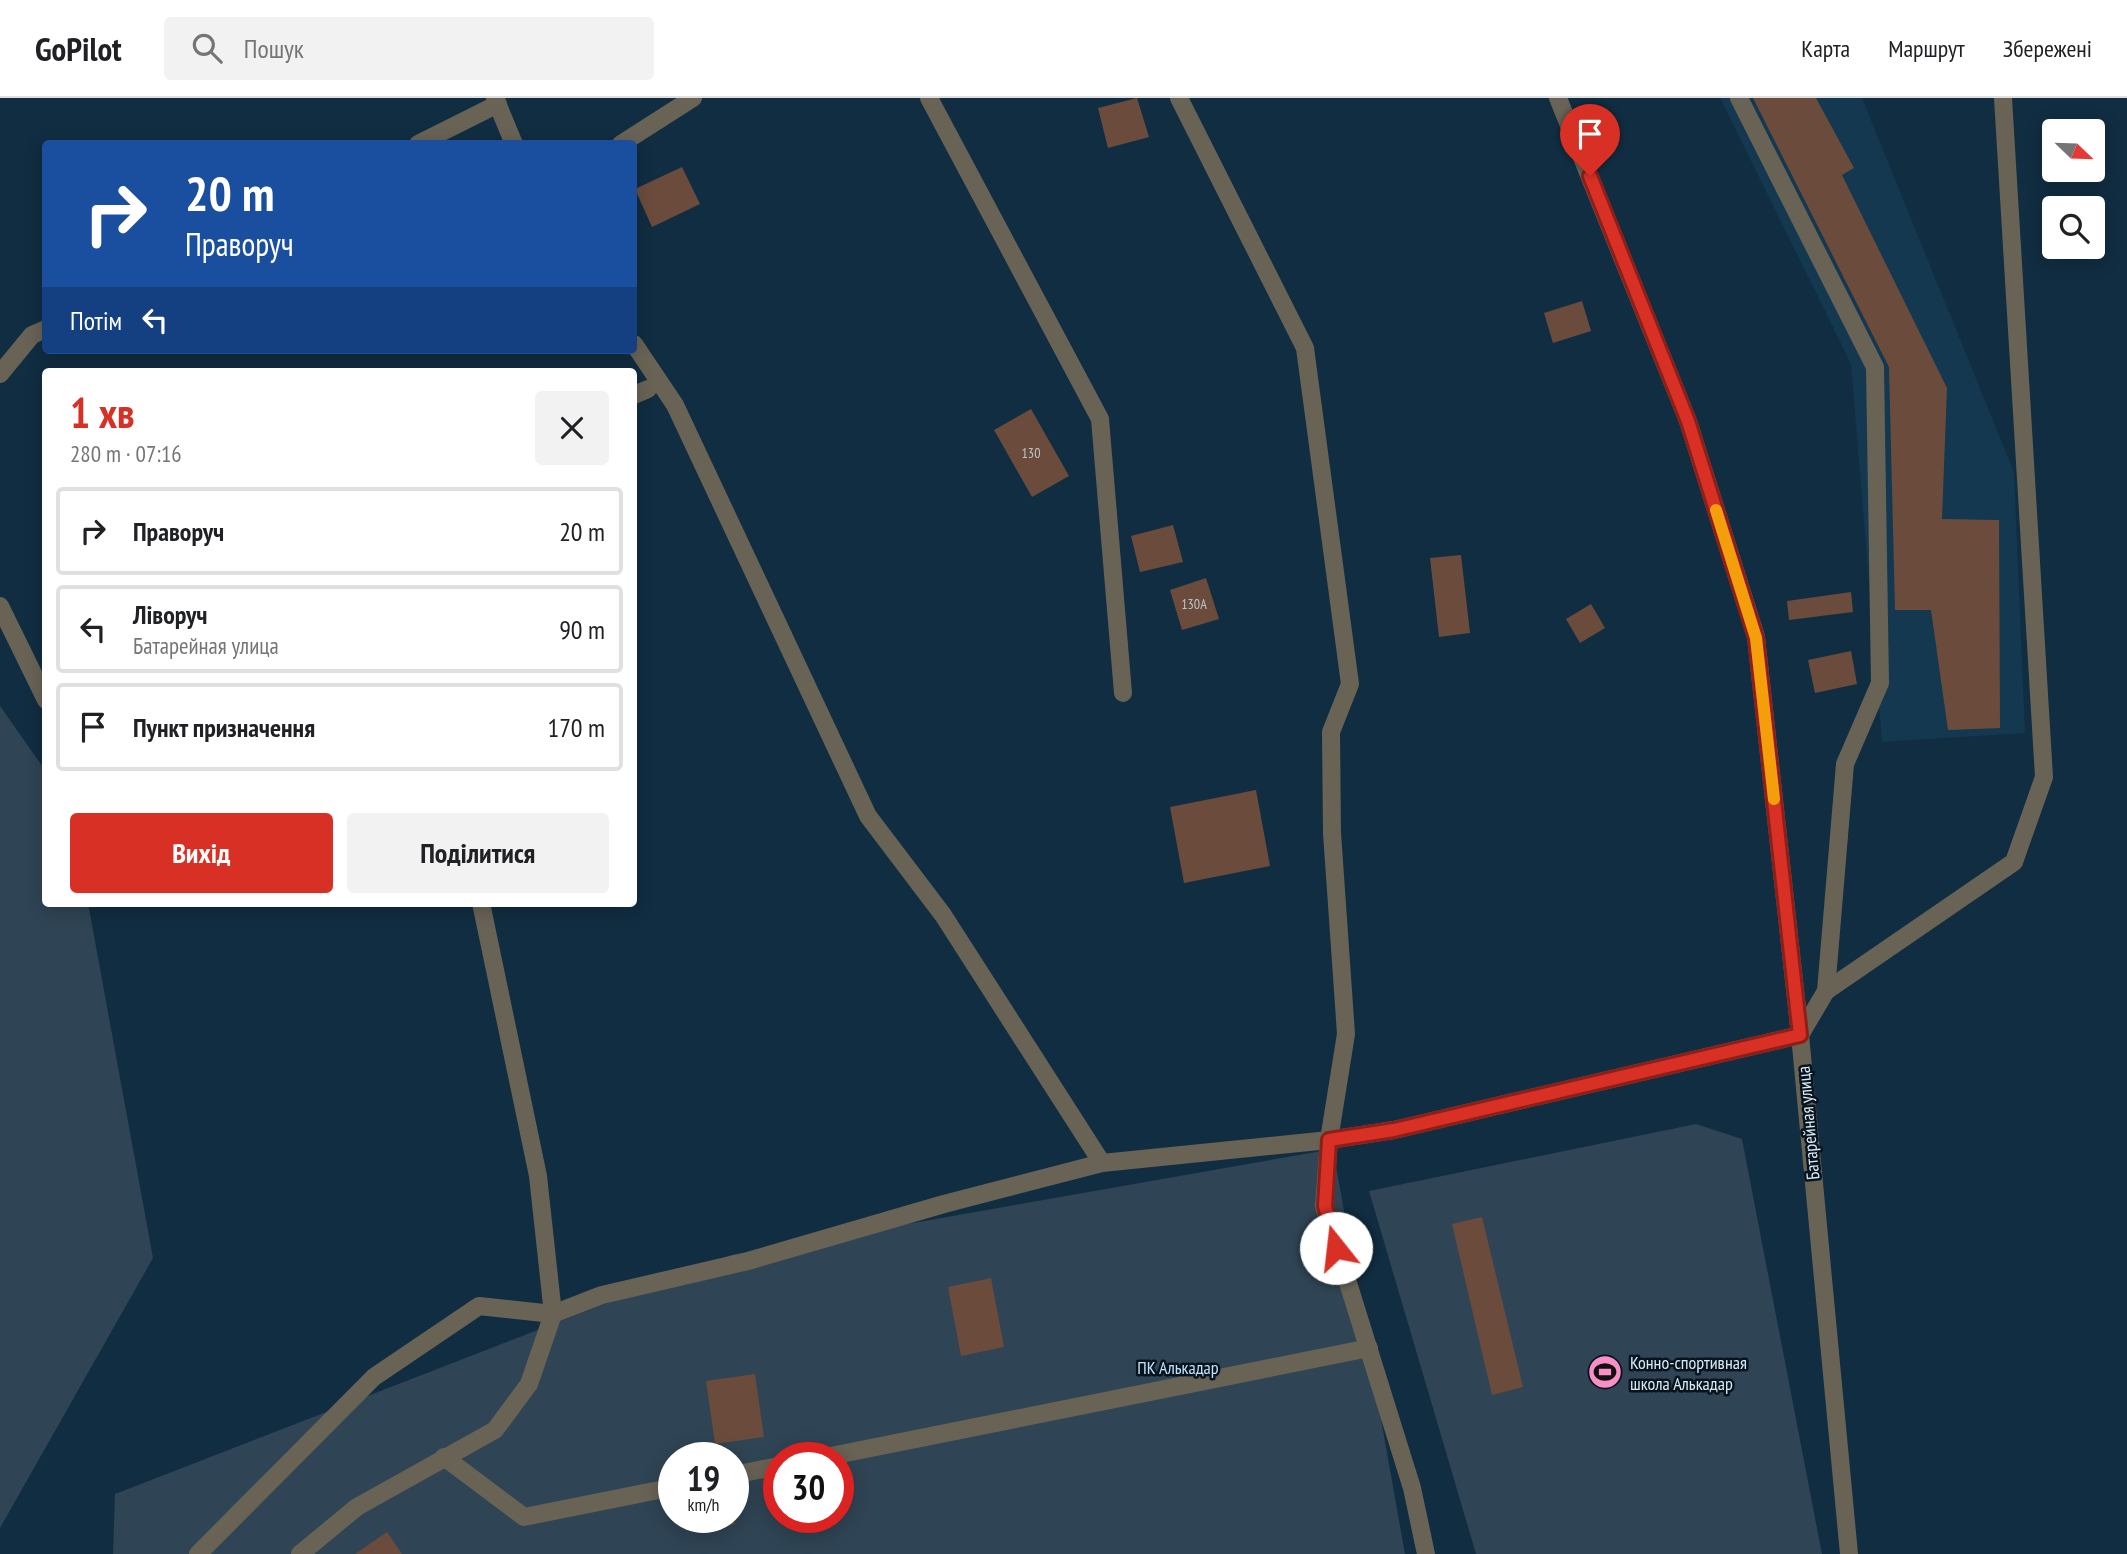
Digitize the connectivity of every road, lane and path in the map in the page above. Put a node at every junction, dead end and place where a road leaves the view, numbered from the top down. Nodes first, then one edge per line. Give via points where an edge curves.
1 (693, 98) edge
2 (929, 98) edge
3 (1179, 98) edge
4 (1558, 98) edge
5 (1739, 98) edge
6 (2003, 98) edge
7 (496, 101) edge
8 (425, 140) edge
9 (512, 140) edge
10 (627, 140) edge
11 (42, 330) edge
12 (637, 349) edge
13 (0, 374) edge
14 (0, 607) edge
15 (42, 692) edge
16 (1123, 693) dead end
17 (482, 907) edge
18 (1826, 991) junction
19 (1800, 1035) junction
20 (1329, 1140) junction
21 (1102, 1163) junction
22 (553, 1314) junction
23 (1369, 1348) junction
24 (854, 1451) edge
25 (444, 1457) junction
26 (658, 1490) edge
27 (198, 1554) edge
28 (300, 1554) edge
29 (1426, 1554) edge
30 (1849, 1554) edge

1 - 10 street
2 - 16 street via 1100,419
3 - 20 street via 1305,348 1350,684 1331,732 1332,833 1346,1034
4 - 19 street, Батарейная улица via 1688,421 1756,638
5 - 18 street via 1875,367 1880,682 1846,764
6 - 18 street via 2044,777 2014,862
7 - 8 street
7 - 9 street
11 - 13 street via 32,335
12 - 21 street via 674,405 869,816 943,915
14 - 15 street
17 - 22 street via 538,1176
18 - 19 street
19 - 20 street via 1394,1130
19 - 30 street, Батарейная улица
20 - 21 street
20 - 23 street via 1325,1206
21 - 22 street via 748,1261 602,1295
22 - 25 street via 529,1384 495,1430
22 - 27 street via 479,1306 447,1327 374,1377
23 - 24 street
23 - 29 street via 1412,1489
25 - 26 street via 524,1517
25 - 28 street via 357,1507

